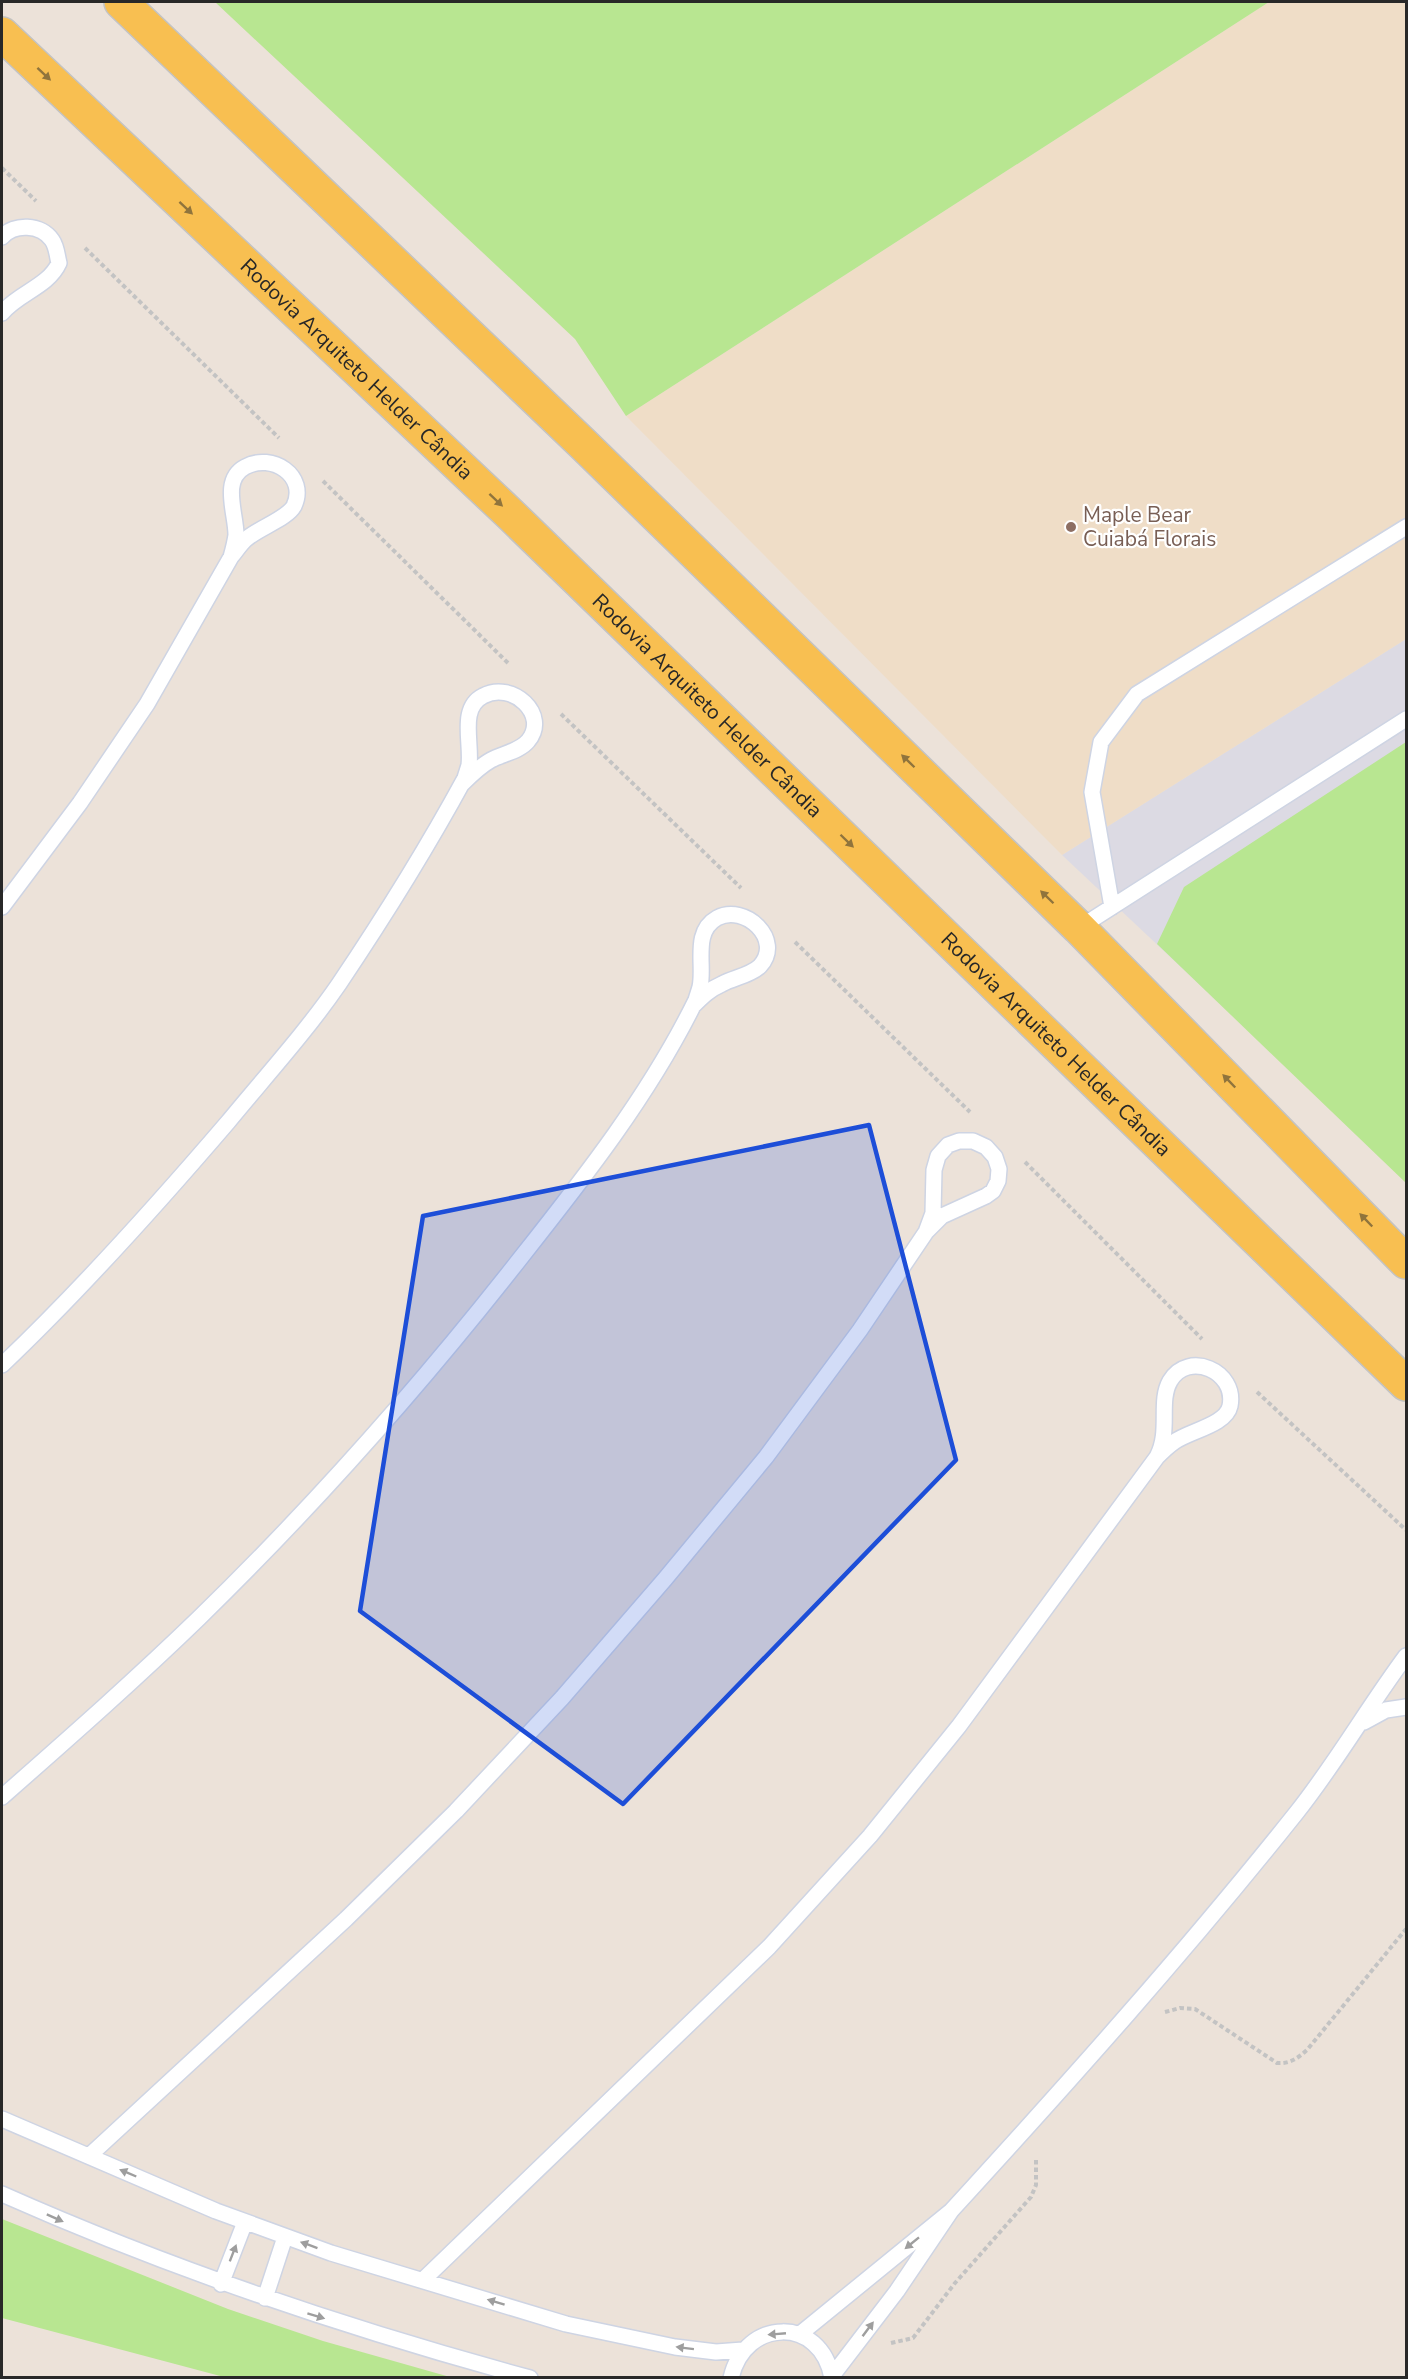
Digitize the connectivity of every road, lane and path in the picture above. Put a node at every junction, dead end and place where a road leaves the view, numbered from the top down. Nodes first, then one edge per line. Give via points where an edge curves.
1 (121, 2) edge
2 (2, 34) edge
3 (2, 168) edge
4 (44, 208) dead end
5 (2, 237) edge
6 (77, 241) dead end
7 (2, 313) edge
8 (287, 446) dead end
9 (321, 479) dead end
10 (1407, 527) edge
11 (231, 557) junction
12 (516, 670) dead end
13 (558, 711) dead end
14 (1407, 719) edge
15 (462, 784) junction
16 (745, 893) dead end
17 (2, 907) edge
18 (1112, 907) junction
19 (1079, 928) junction
20 (788, 935) dead end
21 (693, 1006) junction
22 (977, 1119) dead end
23 (1022, 1159) dead end
24 (926, 1232) junction
25 (1407, 1262) edge
26 (1209, 1346) dead end
27 (2, 1365) edge
28 (1407, 1384) edge
29 (1249, 1386) dead end
30 (1156, 1457) junction
31 (1407, 1530) edge
32 (1407, 1656) edge
33 (1407, 1707) edge
34 (1361, 1724) junction
35 (2, 1797) edge
36 (1407, 1929) edge
37 (1158, 2017) dead end
38 (2, 2119) edge
39 (1036, 2155) dead end
40 (89, 2157) junction
41 (2, 2194) edge
42 (951, 2211) junction
43 (245, 2222) junction
44 (285, 2237) junction
45 (423, 2280) junction
46 (221, 2284) junction
47 (265, 2298) junction
48 (800, 2334) junction
49 (887, 2344) dead end
50 (743, 2350) junction
51 (832, 2377) edge
52 (530, 2378) edge
53 (731, 2378) edge

19 -> 1 main road
2 -> 28 main road, Rodovia Arquiteto Helder Cândia via 502,505
3 - 4 path
5 - 7 lane via 14,228 41,231 51,239 59,263 49,280 20,296
6 - 8 path
9 - 12 path
10 - 18 lane via 1137,694 1101,742 1092,792
11 - 11 lane via 236,537 231,496 234,480 242,468 253,463 267,461 280,466 295,485 297,498 292,509 245,540
11 - 17 lane via 147,704 80,803
13 - 16 path
14 - 18 lane
15 - 15 lane via 469,765 468,723 472,708 481,696 492,692 507,691 520,697 533,718 528,741 479,768
15 - 27 lane via 338,985 263,1080 110,1254
18 - 19 lane
25 -> 19 main road
20 - 22 path
21 - 21 lane via 701,986 700,945 705,930 715,919 727,915 741,915 754,921 766,943 766,956 760,965 710,990
21 - 35 lane via 649,1084 568,1199 390,1418 200,1617
23 - 26 path
24 - 24 lane via 933,1213 938,1156 948,1145 959,1141 973,1141 986,1147 999,1169 993,1191 942,1216
24 - 40 lane via 860,1330 766,1457 666,1580 562,1698 456,1811 346,1919
29 - 31 path
30 - 30 lane via 1165,1438 1169,1382 1179,1371 1191,1366 1218,1373 1230,1394 1230,1407 1224,1416 1174,1442
30 - 45 lane via 959,1726 870,1836 761,1954
32 - 34 lane
33 - 34 lane via 1386,1710
34 - 42 lane via 1298,1811 1183,1951
36 - 37 path via 1307,2050 1284,2064 1195,2009 1180,2008
38 - 40 lane
39 - 49 path via 1036,2185 1031,2197 955,2283 913,2338
43 -> 40 lane
41 -> 46 lane
42 -> 48 lane
51 -> 42 lane
43 - 44 lane
46 -> 43 lane
45 -> 44 lane
44 - 47 lane
50 -> 45 lane via 716,2352 675,2347 566,2324
46 - 47 lane
47 -> 52 lane
48 -> 50 lane via 779,2332 759,2337
48 - 51 lane via 816,2344 827,2358
50 - 53 lane

